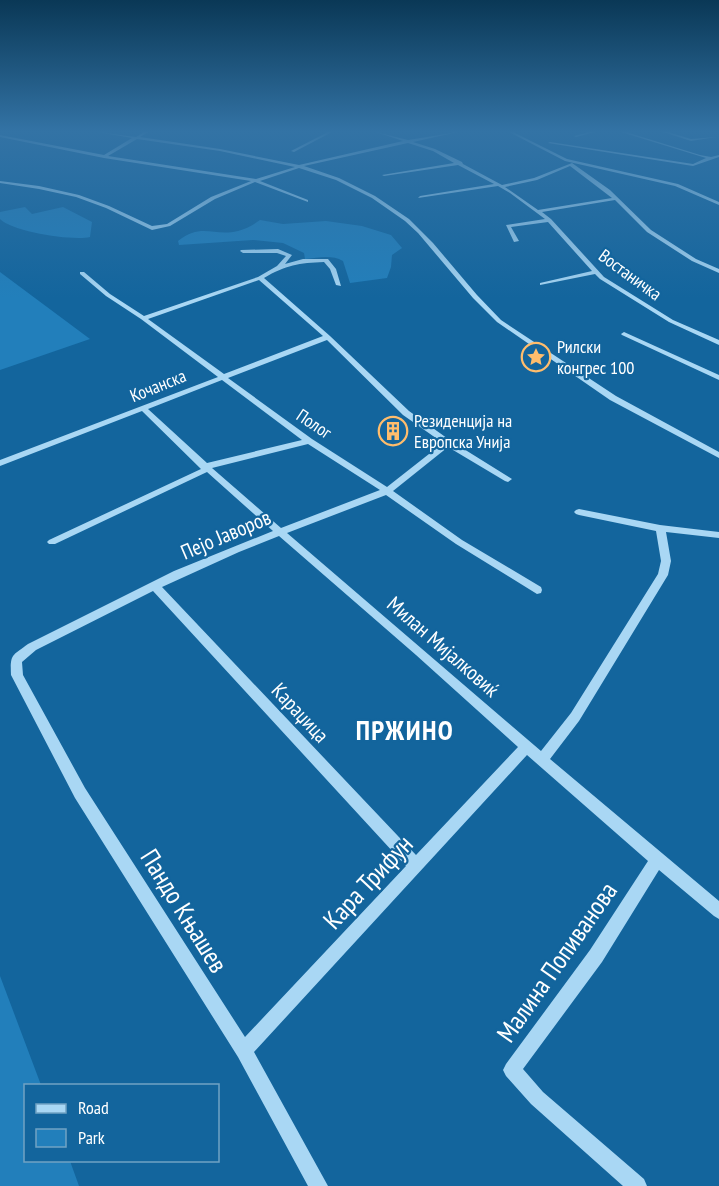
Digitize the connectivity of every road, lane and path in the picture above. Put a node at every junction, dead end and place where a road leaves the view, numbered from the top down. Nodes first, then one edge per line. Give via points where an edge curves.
1 (38, 187) edge
2 (237, 187) edge
3 (272, 187) edge
4 (355, 187) edge
5 (485, 187) edge
6 (504, 187) edge
7 (602, 187) edge
8 (680, 187) edge
9 (420, 197) dead end
10 (614, 199) junction
11 (306, 201) dead end
12 (719, 204) edge
13 (539, 211) junction
14 (549, 220) junction
15 (516, 241) dead end
16 (243, 251) dead end
17 (279, 267) junction
18 (719, 271) edge
19 (596, 272) junction
20 (82, 273) dead end
21 (261, 278) junction
22 (543, 284) dead end
23 (339, 285) dead end
24 (142, 318) junction
25 (624, 334) dead end
26 (328, 337) junction
27 (719, 343) edge
28 (221, 377) junction
29 (719, 378) edge
30 (144, 409) junction
31 (309, 441) junction
32 (448, 443) junction
33 (719, 454) edge
34 (0, 463) edge
35 (206, 468) junction
36 (508, 479) dead end
37 (387, 491) junction
38 (579, 512) dead end
39 (660, 528) junction
40 (281, 531) junction
41 (719, 534) edge
42 (52, 542) dead end
43 (156, 587) junction
44 (537, 590) dead end
45 (16, 660) joint
46 (527, 746) junction
47 (543, 758) junction
48 (657, 860) junction
49 (416, 866) junction
50 (719, 911) edge
51 (244, 1051) junction
52 (318, 1186) edge
53 (637, 1186) edge

1 - 2 street via 84,198 149,227 182,218 208,200
3 - 11 street
4 - 33 street via 422,233 499,321 613,398
5 - 9 street
6 - 13 street, Востаничка
7 - 10 street
8 - 12 street
10 - 13 street
10 - 18 street via 648,231
13 - 14 street, Востаничка
14 - 15 street via 508,226
14 - 19 street, Востаничка
16 - 17 street via 287,253 289,257
17 - 21 street
17 - 23 street via 326,260
19 - 22 street
19 - 27 street, Востаничка via 671,321
20 - 24 street, Полог
21 - 24 street
21 - 26 street
24 - 28 street, Полог
25 - 29 street
26 - 28 street, Кочанска
26 - 32 street via 406,413
28 - 30 street, Кочанска
28 - 31 street, Полог
30 - 34 street, Кочанска
30 - 35 street, Милан Мијалковиќ
31 - 35 street
31 - 37 street, Полог
32 - 36 street
32 - 37 street, Пејо Јаворов
35 - 40 street, Милан Мијалковиќ
35 - 42 street
37 - 40 street, Пејо Јаворов
37 - 44 street, Полог
38 - 39 street
39 - 41 street
39 - 47 street via 666,561 663,575 575,717
40 - 43 street, Пејо Јаворов
40 - 46 street, Милан Мијалковиќ
43 - 45 street, Пејо Јаворов via 32,647
43 - 49 street, Караџица
45 - 51 street, Пандо Књашев via 17,675 80,793
46 - 47 street, Милан Мијалковиќ
46 - 49 street, Кара Трифун
47 - 48 street, Милан Мијалковиќ
48 - 50 street, Милан Мијалковиќ
48 - 53 street, Малина Попиванова via 596,956 512,1070 537,1098
49 - 51 street, Кара Трифун
51 - 52 street, Пандо Књашев

